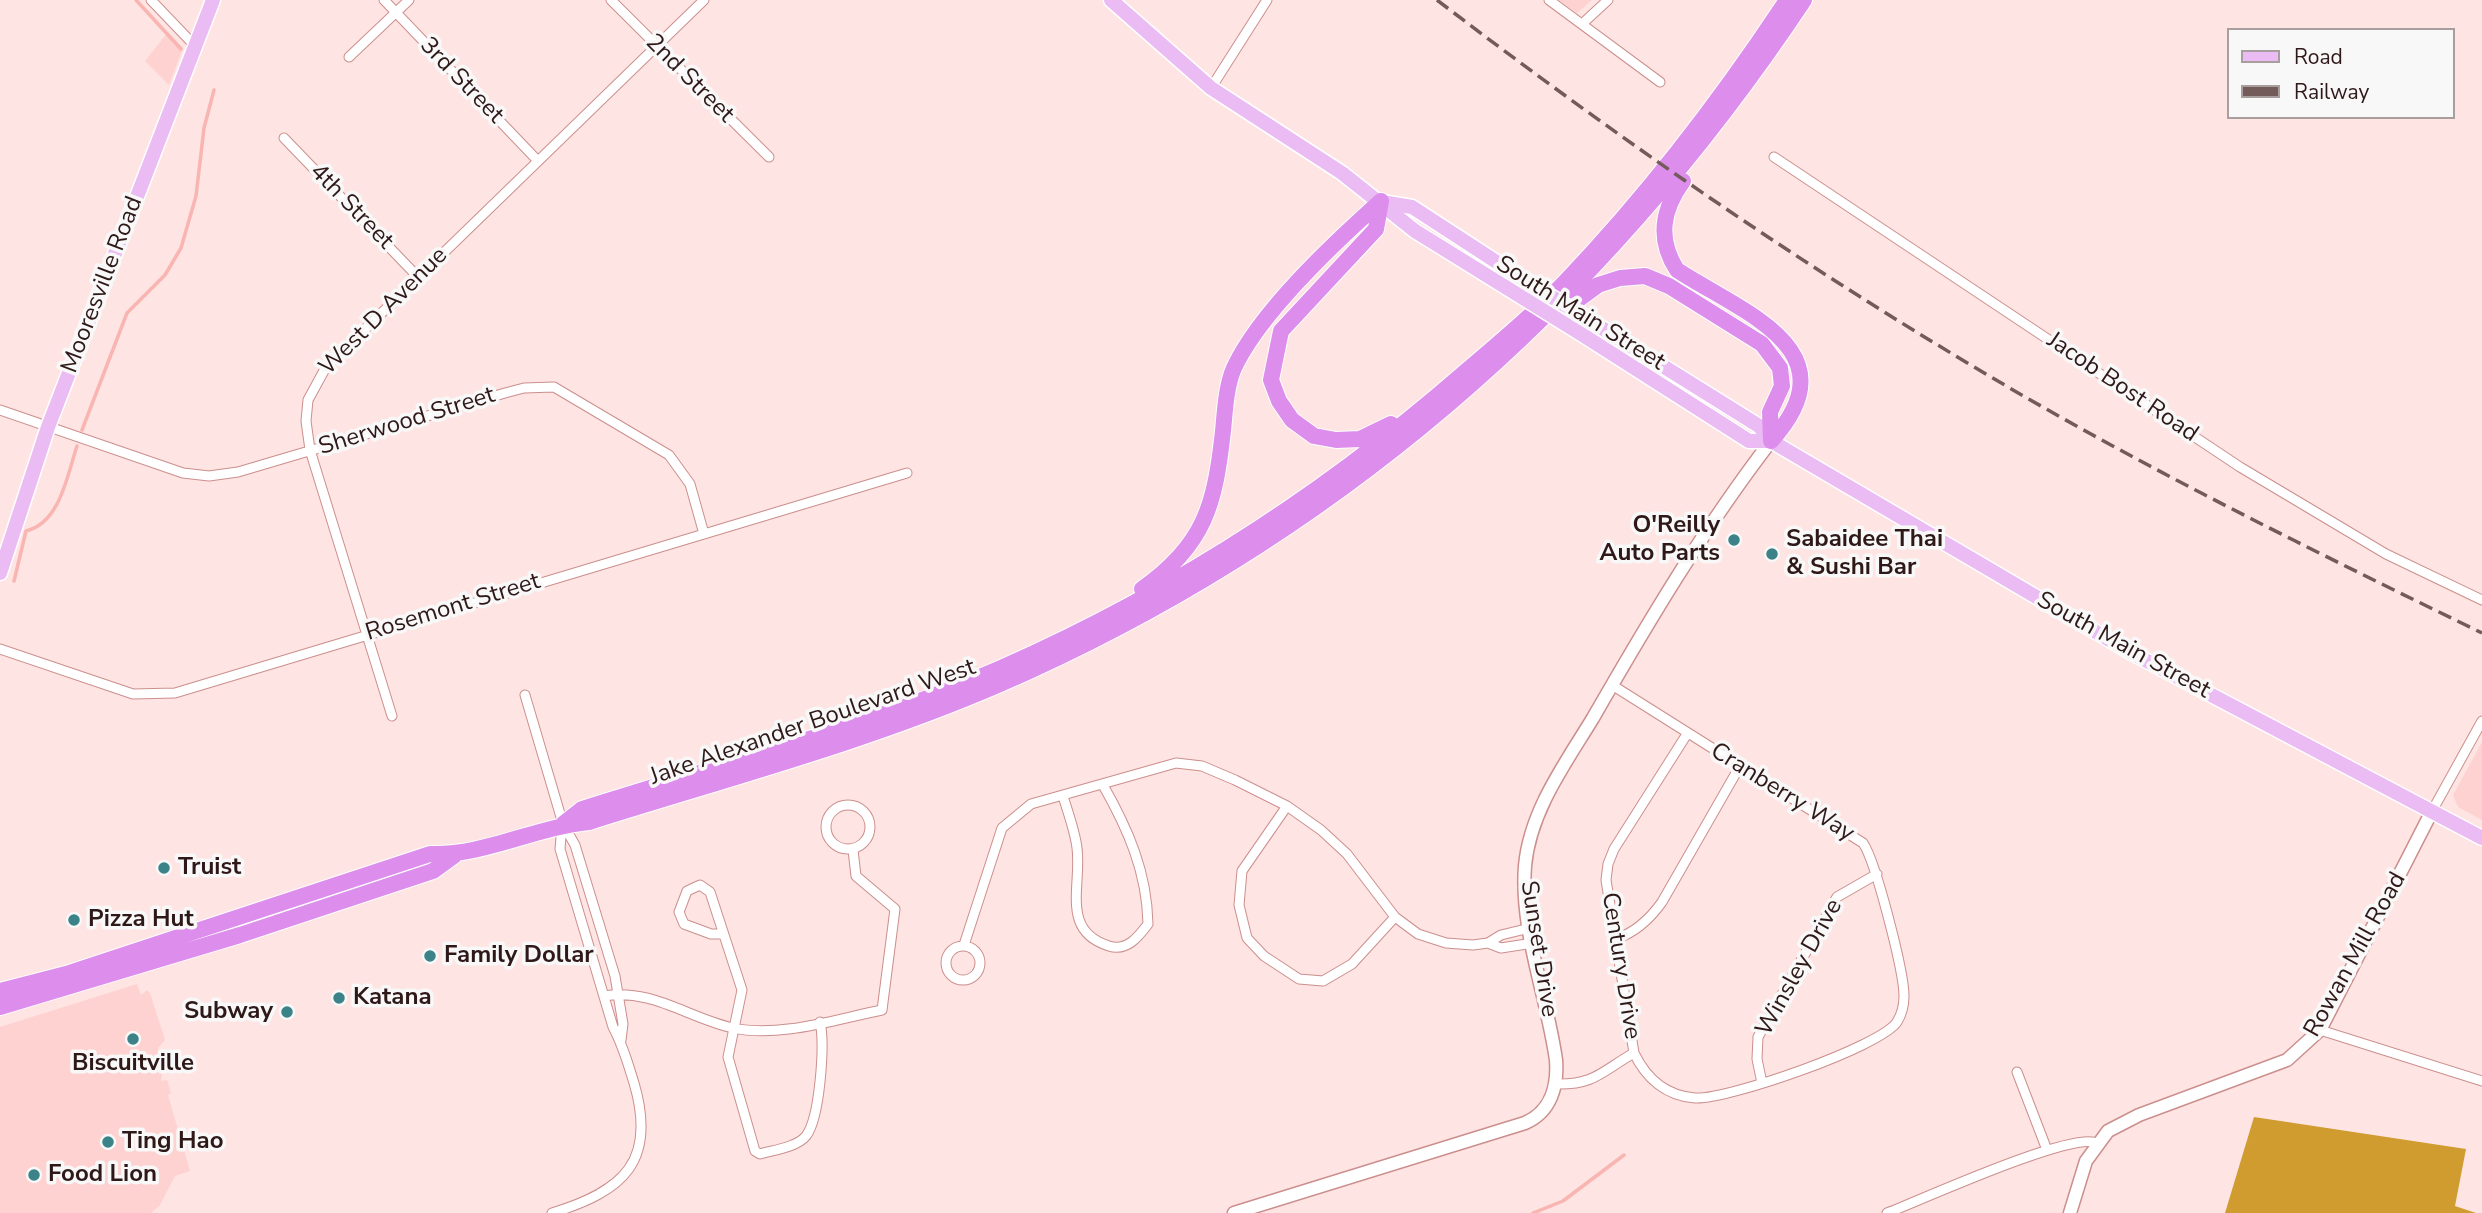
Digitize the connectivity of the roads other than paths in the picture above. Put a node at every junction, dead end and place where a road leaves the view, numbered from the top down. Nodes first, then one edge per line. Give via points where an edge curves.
1 (151, 0) edge
2 (213, 0) edge
3 (384, 0) edge
4 (409, 0) edge
5 (611, 0) edge
6 (704, 0) edge
7 (1111, 0) edge
8 (1267, 0) edge
9 (1549, 0) edge
10 (1608, 0) edge
11 (1787, 0) edge
12 (1804, 0) edge
13 (396, 12) junction
14 (1582, 24) junction
15 (195, 46) junction
16 (656, 47) junction
17 (1771, 50) junction
18 (349, 57) dead end
19 (1660, 82) dead end
20 (1211, 88) junction
21 (284, 138) dead end
22 (769, 157) dead end
23 (1774, 157) dead end
24 (538, 161) junction
25 (1381, 201) junction
26 (417, 276) junction
27 (1485, 364) junction
28 (0, 410) edge
29 (48, 428) junction
30 (1771, 442) junction
31 (310, 450) junction
32 (907, 473) dead end
33 (704, 534) junction
34 (0, 573) edge
35 (2482, 600) edge
36 (366, 634) junction
37 (0, 649) edge
38 (1612, 685) junction
39 (525, 695) dead end
40 (392, 716) dead end
41 (2482, 721) edge
42 (850, 725) junction
43 (1687, 734) junction
44 (1740, 766) junction
45 (1103, 785) junction
46 (1063, 796) junction
47 (1287, 806) junction
48 (2431, 813) junction
49 (563, 824) junction
50 (2482, 838) edge
51 (853, 850) junction
52 (455, 855) junction
53 (1877, 874) junction
54 (1395, 917) junction
55 (1530, 928) junction
56 (722, 934) junction
57 (1616, 939) junction
58 (1488, 943) junction
59 (1533, 943) junction
60 (964, 945) dead end
61 (0, 991) edge
62 (617, 994) junction
63 (604, 996) junction
64 (0, 1007) edge
65 (820, 1022) junction
66 (734, 1028) junction
67 (2320, 1030) junction
68 (621, 1041) junction
69 (1634, 1053) junction
70 (2017, 1072) dead end
71 (2482, 1081) edge
72 (1762, 1083) junction
73 (1556, 1084) junction
74 (2097, 1143) junction
75 (2047, 1150) junction
76 (1890, 1212) edge
77 (552, 1213) edge
78 (1234, 1213) edge
79 (2070, 1213) edge

1 - 15 street
2 - 15 main road, Mooresville Road
3 - 13 street, 3rd Street
4 - 13 street
5 - 16 street, 2nd Street
6 - 16 street, West D Avenue
7 - 20 main road, South Main Street
8 - 20 street
9 - 14 street
10 - 14 street
11 - 27 highway via 1694,132 1628,212
12 - 17 highway
13 - 18 street
13 - 24 street, 3rd Street
14 - 19 street
15 - 29 main road, Mooresville Road
16 - 22 street, 2nd Street
16 - 24 street, West D Avenue
17 - 27 highway via 1726,113 1617,244
17 - 30 highway via 1731,117 1672,195 1663,232 1667,255 1677,270 1782,337 1795,357 1799,396 1785,426
20 - 25 main road, South Main Street
21 - 26 street, 4th Street
23 - 35 street, Jacob Bost Road via 2240,467 2386,555
24 - 26 street, West D Avenue
25 - 27 highway via 1376,229 1281,331 1271,380 1279,401 1292,420 1314,436 1360,439 1384,429
25 - 30 main road, South Main Street, bridge via 1415,230 1749,440
25 - 30 main road, South Main Street, bridge via 1412,207 1759,426
25 - 42 highway via 1262,321 1245,346 1233,372 1210,512 1183,556 1153,581 1112,605
26 - 31 street, West D Avenue via 314,385 306,421
27 - 30 highway via 1524,347 1598,285 1645,276 1669,286 1771,352 1780,368 1782,386 1770,412
27 - 42 highway via 1313,492 1183,576 1040,650
27 - 49 highway, Jake Alexander Boulevard West via 1358,478 1243,556 1065,654 908,720 589,822
28 - 29 street, Sherwood Street
29 - 31 street, Sherwood Street via 183,472 209,476
29 - 34 main road, Mooresville Road
30 - 38 street, Sunset Drive via 1739,483
30 - 48 main road, South Main Street via 2130,652
31 - 33 street, Sherwood Street via 505,393 554,387 669,455 690,484
31 - 36 street, West D Avenue
32 - 33 street, Rosemont Street
33 - 36 street, Rosemont Street
36 - 37 street, Rosemont Street via 154,696 105,687
36 - 40 street, West D Avenue
38 - 43 street, Cranberry Way
38 - 55 street, Sunset Drive via 1534,824 1524,881
39 - 49 street
41 - 48 street
42 - 49 highway, Jake Alexander Boulevard West via 582,809
43 - 44 street, Cranberry Way
43 - 57 street, Century Drive via 1608,864 1606,880
44 - 53 street, Cranberry Way via 1863,843
44 - 57 street via 1662,902 1650,918
45 - 46 street
45 - 46 street via 1137,852 1147,898 1148,924 1133,942 1115,948 1094,941 1082,925 1075,902 1077,849
45 - 47 street via 1176,762 1202,766
46 - 60 street via 1031,804 1002,828
47 - 54 street via 1347,854
47 - 54 street via 1242,872 1241,916 1247,938 1264,956 1299,979 1323,981 1352,964
48 - 50 main road, South Main Street
48 - 67 street, Rowan Mill Road
49 - 52 highway, Jake Alexander Boulevard West
49 - 62 street via 575,845
49 - 63 street via 560,849
51 - 51 street via 835,846 826,831 829,814 844,805 861,808 870,823 867,840
51 - 65 street via 856,876 895,909 882,1010
52 - 61 highway, Jake Alexander Boulevard West via 430,854 66,974
52 - 64 highway, Jake Alexander Boulevard West via 433,871
53 - 72 street, Winsley Drive via 1837,897 1758,1037
53 - 72 street, Cranberry Way via 1903,985 1900,1016 1890,1031 1873,1041
54 - 58 street via 1432,939
55 - 58 street
55 - 59 street, Sunset Drive
56 - 56 street via 680,920 683,899 692,887 700,885 710,892
56 - 66 street via 742,989
57 - 69 street, Century Drive
58 - 59 street via 1501,948
59 - 73 street, Sunset Drive via 1555,1049
62 - 63 street
62 - 66 street via 651,998
62 - 68 street
63 - 68 street
65 - 66 street via 775,1030
65 - 66 street via 823,1060 811,1126 799,1142 761,1154 755,1151 728,1057
67 - 71 street
67 - 74 street, Rowan Mill Road via 2287,1060 2139,1115 2108,1131
68 - 77 street via 642,1109 636,1156 604,1193
69 - 72 street, Cranberry Way via 1646,1074 1661,1087 1682,1095 1707,1097
69 - 73 street via 1590,1081
70 - 75 street
73 - 78 street via 1550,1102 1525,1123
74 - 75 street via 2077,1141
74 - 79 street, Rowan Mill Road via 2086,1161
75 - 76 street

